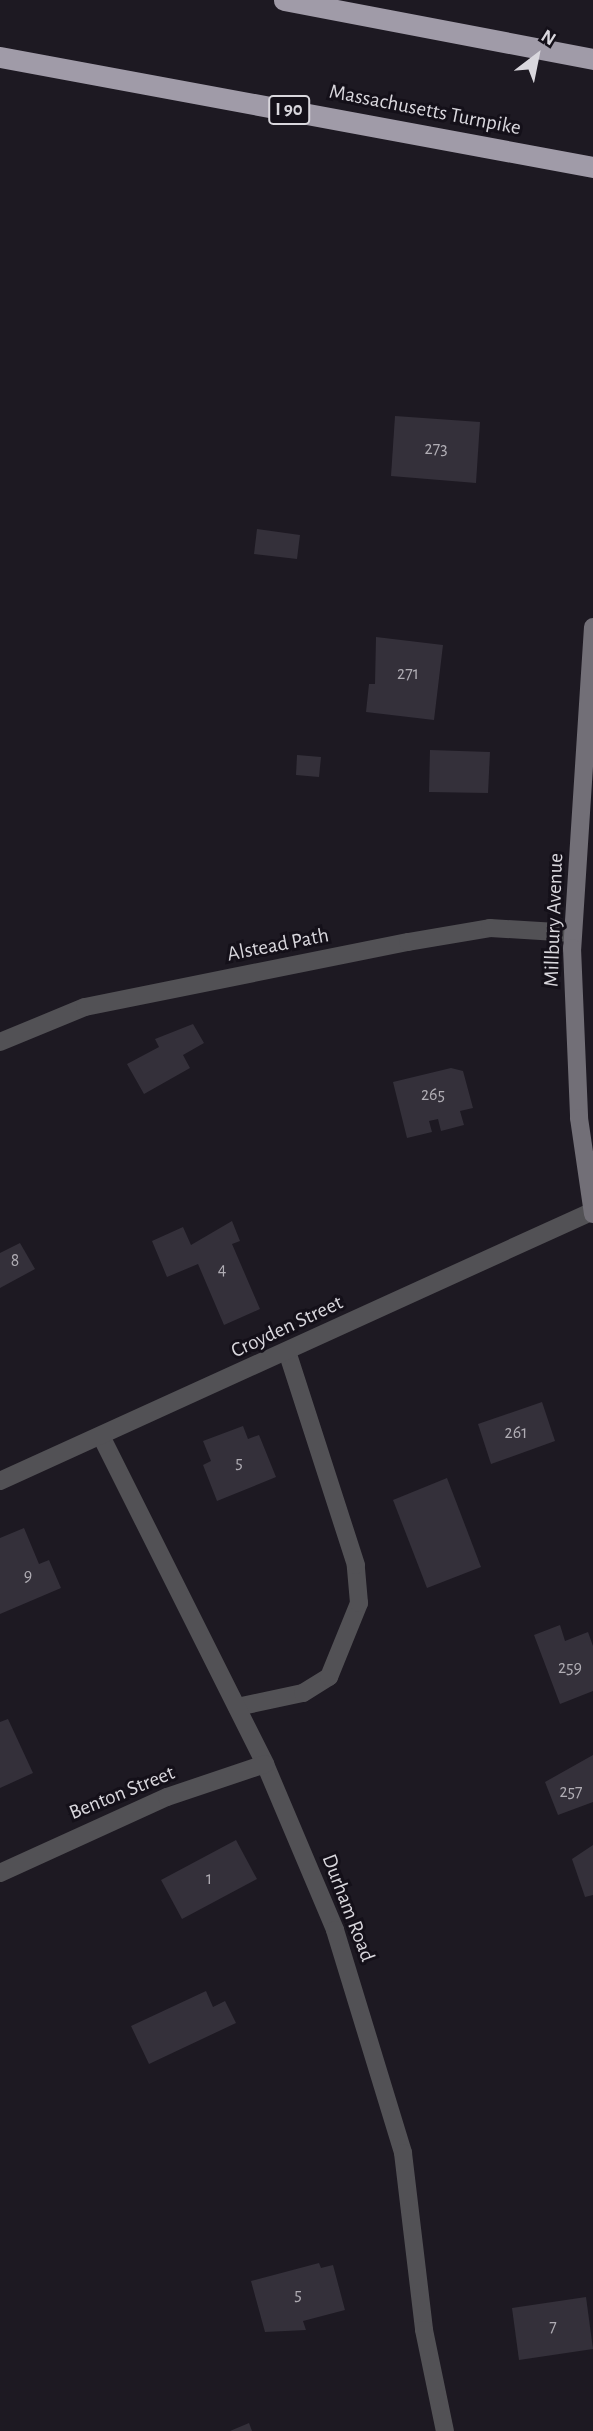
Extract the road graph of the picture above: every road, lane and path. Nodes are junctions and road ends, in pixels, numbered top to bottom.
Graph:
1 (284, 0) edge
2 (0, 57) edge
3 (588, 58) edge
4 (586, 166) edge
5 (593, 628) edge
6 (573, 933) junction
7 (0, 1042) edge
8 (593, 1212) edge
9 (287, 1352) junction
10 (101, 1436) junction
11 (0, 1481) edge
12 (237, 1707) junction
13 (265, 1764) junction
14 (0, 1873) edge
15 (445, 2431) edge

1 - 3 highway
2 - 4 highway, Massachusetts Turnpike / I 90
5 - 6 main road, Millbury Avenue
6 - 7 street, Alstead Path
6 - 8 main road, Millbury Avenue
8 - 9 street, Croyden Street
9 - 10 street, Croyden Street
9 - 12 street
10 - 11 street, Croyden Street
10 - 12 street, Durham Road
12 - 13 street, Durham Road
13 - 14 street, Benton Street
13 - 15 street, Durham Road

